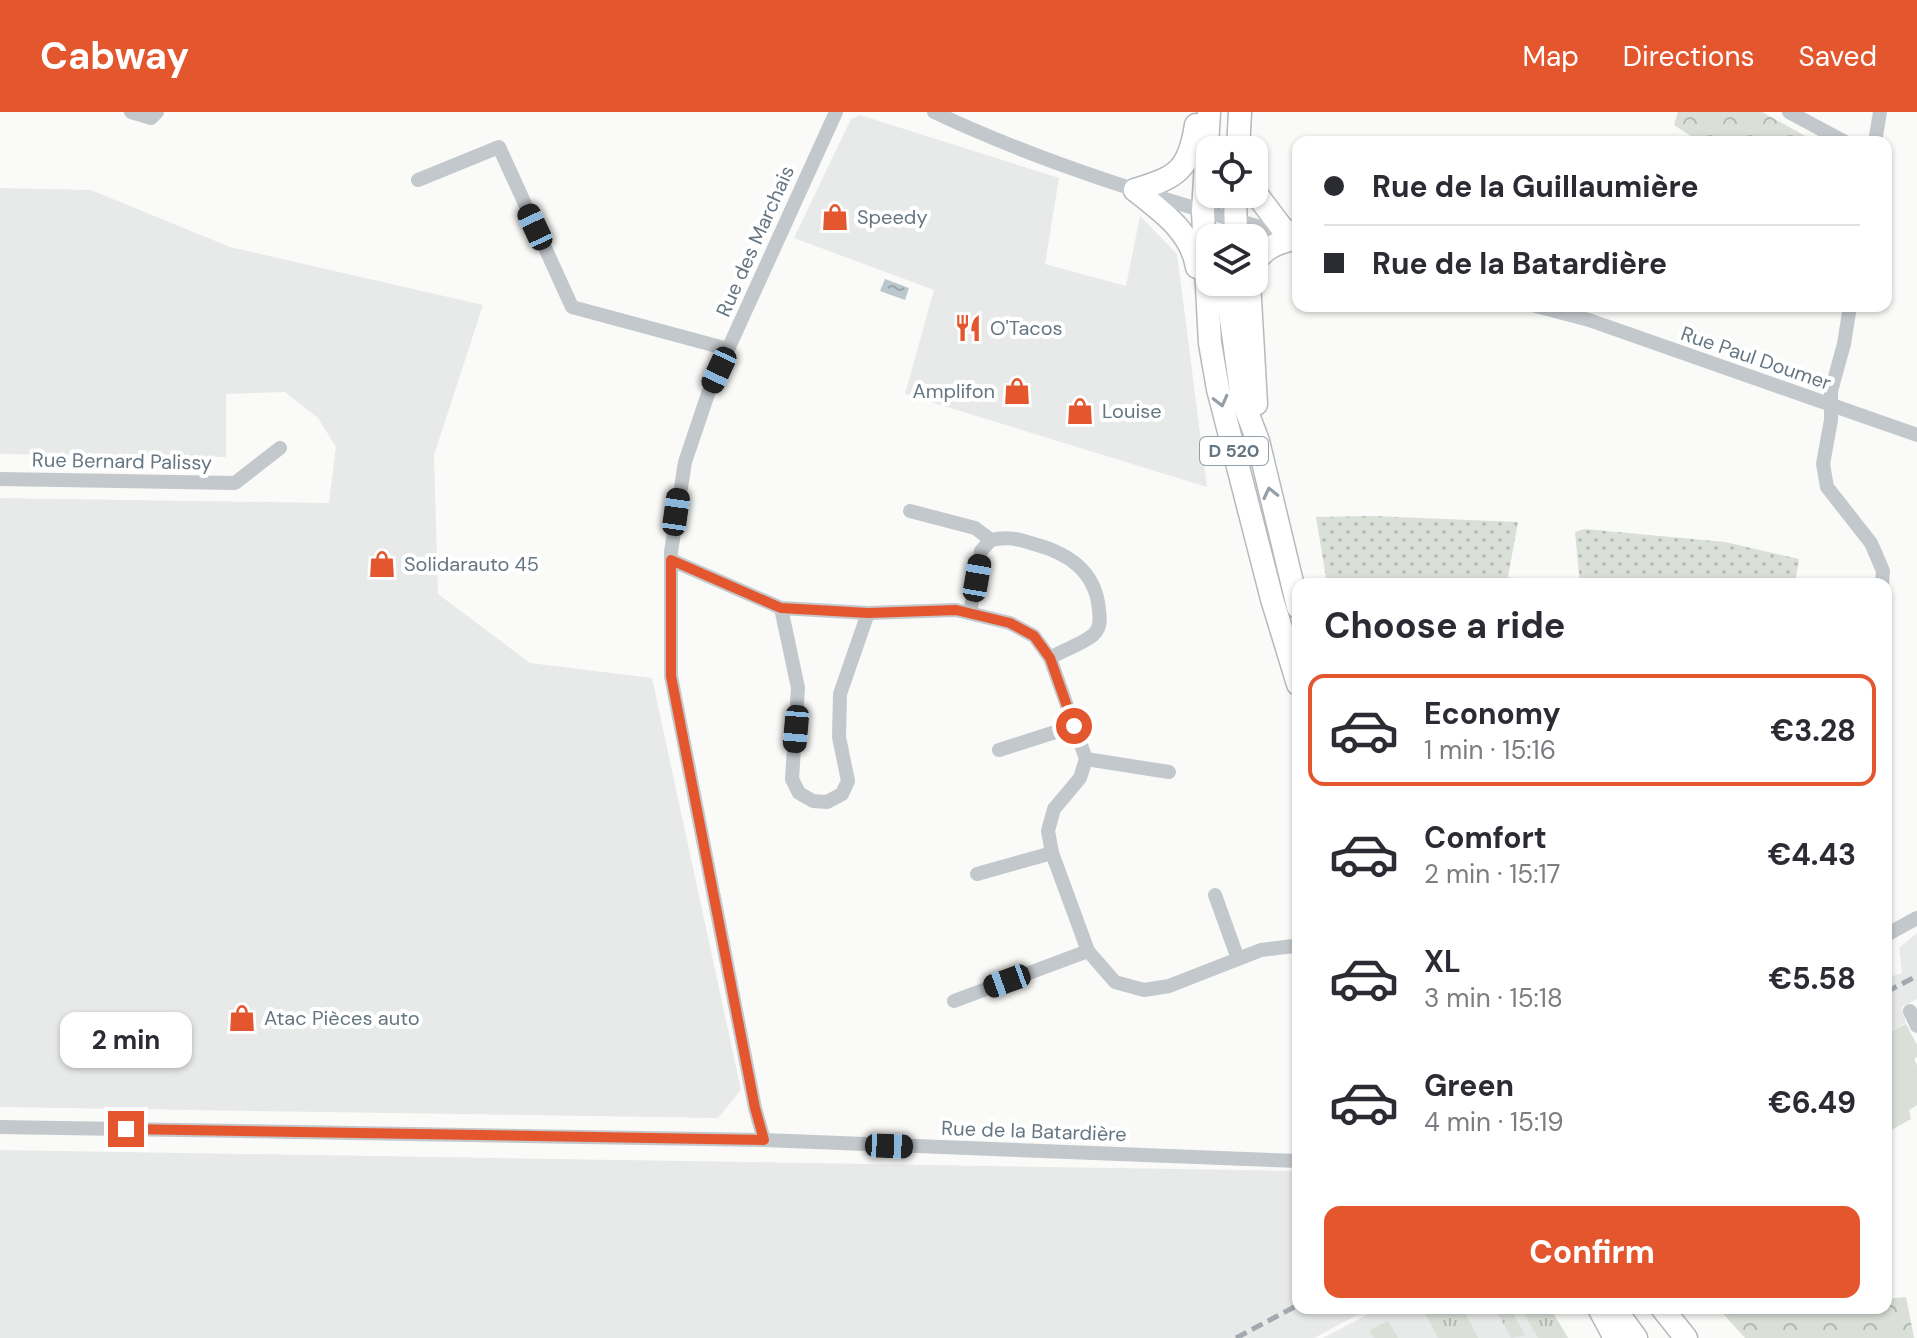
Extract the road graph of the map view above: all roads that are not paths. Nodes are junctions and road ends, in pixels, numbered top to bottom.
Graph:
1 (131, 112) edge
2 (157, 112) edge
3 (836, 112) edge
4 (934, 112) edge
5 (1198, 112) edge
6 (1209, 112) edge
7 (1789, 112) edge
8 (1880, 112) edge
9 (1233, 113) edge
10 (957, 117) edge
11 (1223, 136) edge
12 (1236, 136) edge
13 (1240, 136) edge
14 (1834, 136) edge
15 (1876, 136) edge
16 (418, 180) dead end
17 (1135, 190) junction
18 (1267, 208) edge
19 (1203, 212) junction
20 (1219, 224) edge
21 (1292, 234) edge
22 (1268, 235) edge
23 (1292, 237) edge
24 (1292, 239) edge
25 (1268, 249) edge
26 (1228, 296) edge
27 (1242, 296) edge
28 (1250, 296) edge
29 (1559, 312) edge
30 (1849, 312) edge
31 (1210, 343) junction
32 (728, 349) junction
33 (1831, 405) junction
34 (1917, 435) edge
35 (1258, 441) junction
36 (280, 448) dead end
37 (0, 479) edge
38 (910, 511) dead end
39 (991, 540) junction
40 (671, 560) junction
41 (1882, 578) edge
42 (1292, 582) edge
43 (781, 608) junction
44 (868, 613) junction
45 (970, 613) junction
46 (1050, 658) junction
47 (1292, 664) edge
48 (1074, 726) junction
49 (999, 750) dead end
50 (1086, 759) junction
51 (1169, 772) dead end
52 (1052, 853) junction
53 (977, 874) dead end
54 (1215, 895) dead end
55 (1917, 918) edge
56 (1892, 932) edge
57 (1292, 946) edge
58 (1088, 951) junction
59 (1238, 959) junction
60 (954, 1001) dead end
61 (1910, 1011) dead end
62 (1917, 1026) edge
63 (0, 1127) edge
64 (764, 1140) junction
65 (1292, 1161) edge
66 (1602, 1314) edge
67 (1618, 1314) edge
68 (1650, 1314) edge
69 (1667, 1314) edge
70 (1615, 1338) edge
71 (1636, 1338) edge
72 (1667, 1338) edge
73 (1686, 1338) edge

1 - 2 street
3 - 32 street, Rue des Marchais
4 - 10 street
5 - 17 main road
6 - 19 main road, D 520
7 - 14 street
8 - 15 street
9 - 11 main road
9 - 12 main road
9 - 13 main road
10 - 17 street
16 - 32 street
17 - 19 street
17 - 31 main road, D 520
18 - 21 main road
19 - 20 main road
19 - 31 main road, D 520
22 - 23 street
24 - 25 main road
26 - 35 main road, D 520
27 - 35 main road, D 520
28 - 35 main road
29 - 33 street, Rue Paul Doumer
30 - 33 street
31 -> 47 main road, D 520
32 - 40 street, Rue des Marchais
33 - 34 street, Rue Paul Doumer
33 - 41 street
42 -> 35 main road, D 520
36 - 37 street, Rue Bernard Palissy
38 - 39 street
39 - 45 street
39 - 46 street
40 - 43 street
40 - 64 street, Rue des Marchais
43 - 44 street
43 - 44 street
44 - 45 street
45 - 46 street
46 - 48 street
48 - 49 street
48 - 50 street
50 - 51 street
50 - 52 street
52 - 53 street
52 - 58 street
54 - 59 street
55 - 56 street
57 - 59 street
58 - 59 street
58 - 60 street
61 - 62 street
63 - 64 street, Rue de la Batardière
64 - 65 street, Rue de la Batardière
66 - 70 main road
67 - 71 main road
68 - 72 main road
69 - 73 main road

